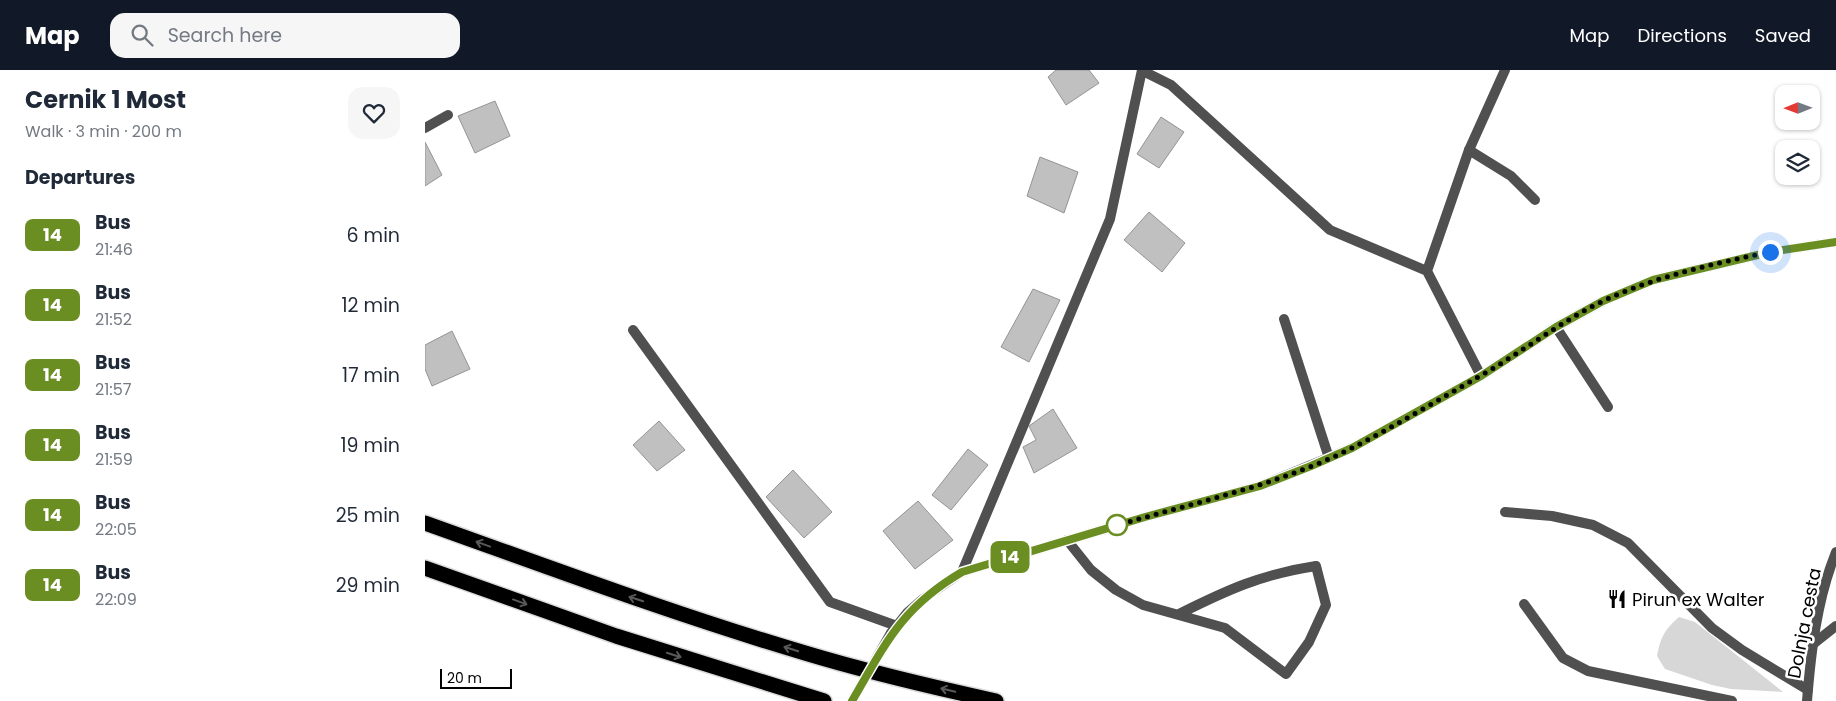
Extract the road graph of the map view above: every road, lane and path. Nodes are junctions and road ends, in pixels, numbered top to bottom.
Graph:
1 (1505, 70) edge
2 (1143, 71) edge
3 (448, 115) dead end
4 (425, 128) edge
5 (1469, 150) junction
6 (1535, 200) dead end
7 (1836, 242) edge
8 (1427, 271) junction
9 (1284, 319) dead end
10 (1556, 327) junction
11 (633, 330) dead end
12 (1481, 376) junction
13 (1608, 407) dead end
14 (1329, 458) junction
15 (1505, 512) dead end
16 (425, 523) edge
17 (1067, 540) junction
18 (1836, 552) edge
19 (425, 568) edge
20 (962, 572) junction
21 (1525, 604) dead end
22 (1179, 614) junction
23 (1836, 626) edge
24 (894, 629) junction
25 (1813, 644) junction
26 (1808, 690) junction
27 (824, 701) edge
28 (852, 701) edge
29 (995, 701) edge
30 (1732, 701) edge
31 (1807, 701) edge

1 - 5 street
2 - 8 street
2 - 20 street
3 - 4 street
5 - 6 street
5 - 8 street
7 - 10 street
8 - 12 street
9 - 14 street
10 - 12 street
10 - 13 street
11 - 24 street
12 - 14 street
14 - 17 street
15 - 26 street
29 -> 16 highway
17 - 20 street
17 - 22 street
18 - 25 street, Dolnja cesta
19 -> 27 highway
20 - 24 street
21 - 30 street
22 - 22 street
23 - 25 street
24 - 28 street, bridge
25 - 26 street, Dolnja cesta
26 - 31 street, Dolnja cesta

